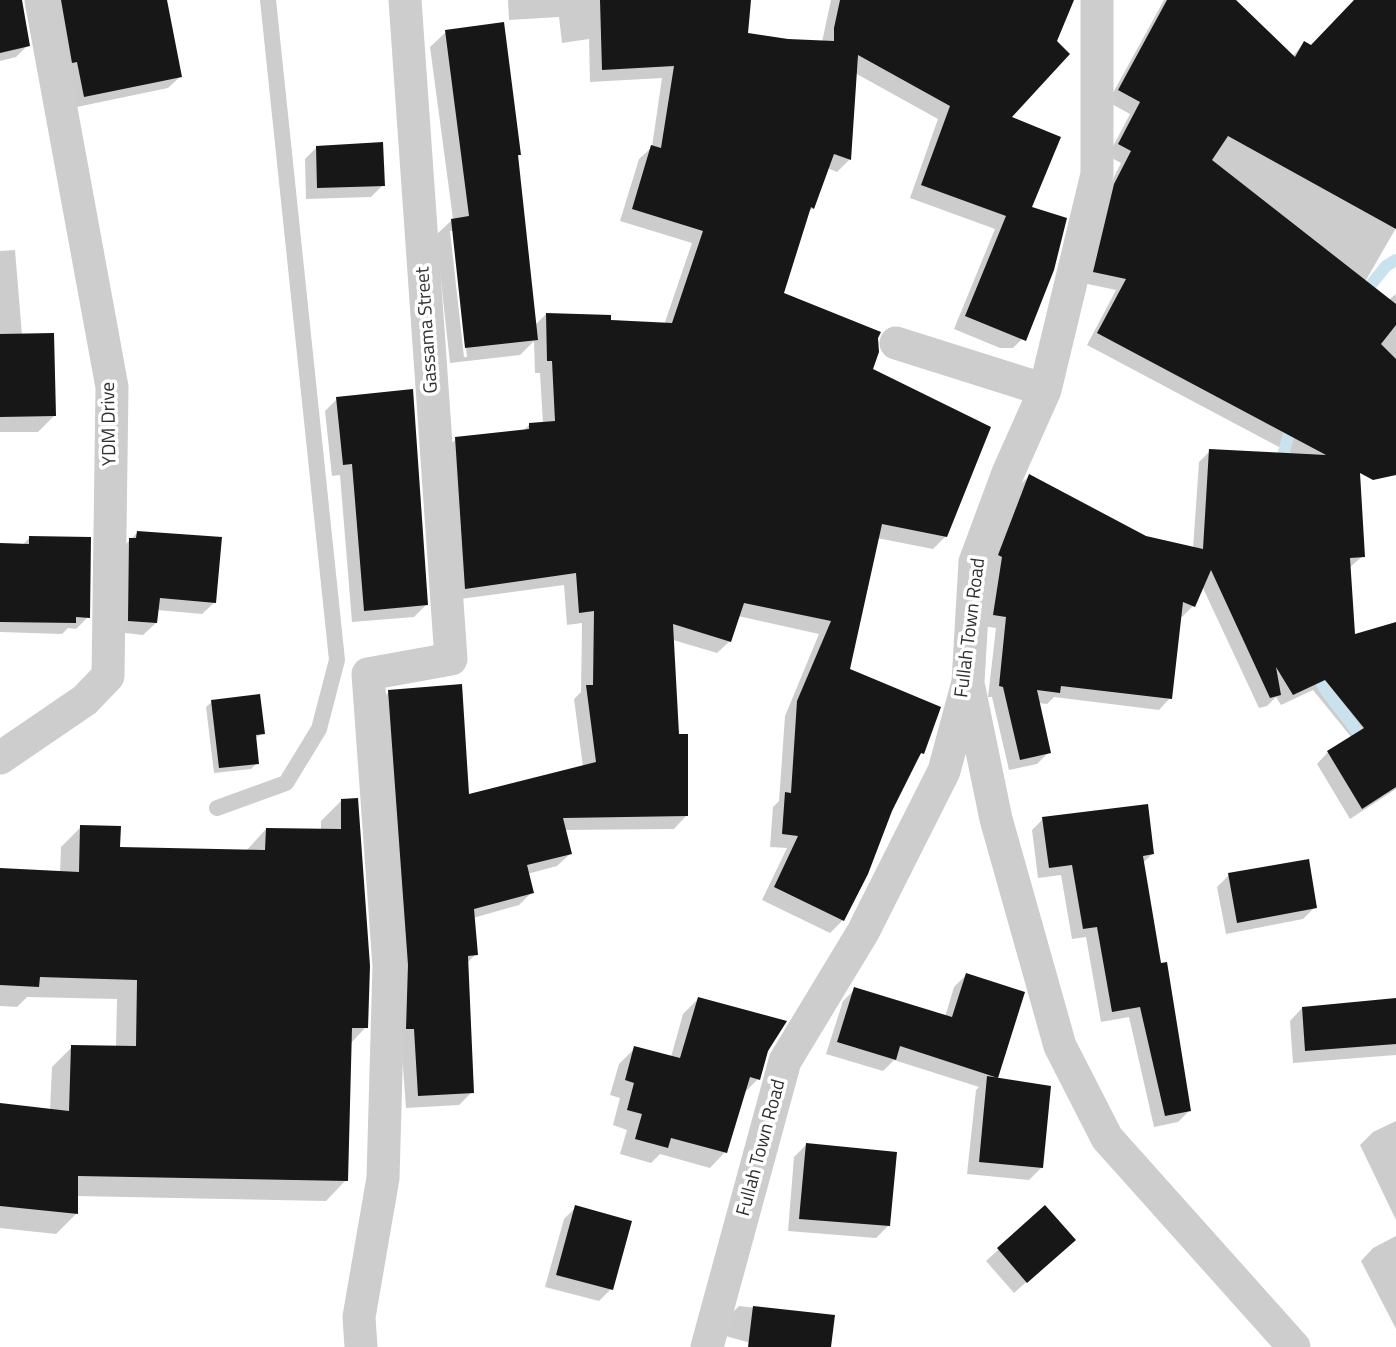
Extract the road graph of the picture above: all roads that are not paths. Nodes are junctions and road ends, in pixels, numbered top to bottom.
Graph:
1 (41, 0) edge
2 (268, 0) edge
3 (405, 0) edge
4 (1097, 0) edge
5 (896, 343) dead end
6 (1045, 390) junction
7 (968, 682) junction
8 (0, 758) edge
9 (217, 808) dead end
10 (361, 1347) edge
11 (707, 1347) edge
12 (1294, 1347) edge

1 - 8 street, YDM Drive
2 - 9 lane
3 - 10 street, Gassama Street
4 - 6 street, Fullah Town Road
5 - 6 street
6 - 7 street, Fullah Town Road
7 - 11 street, Fullah Town Road
7 - 12 street

